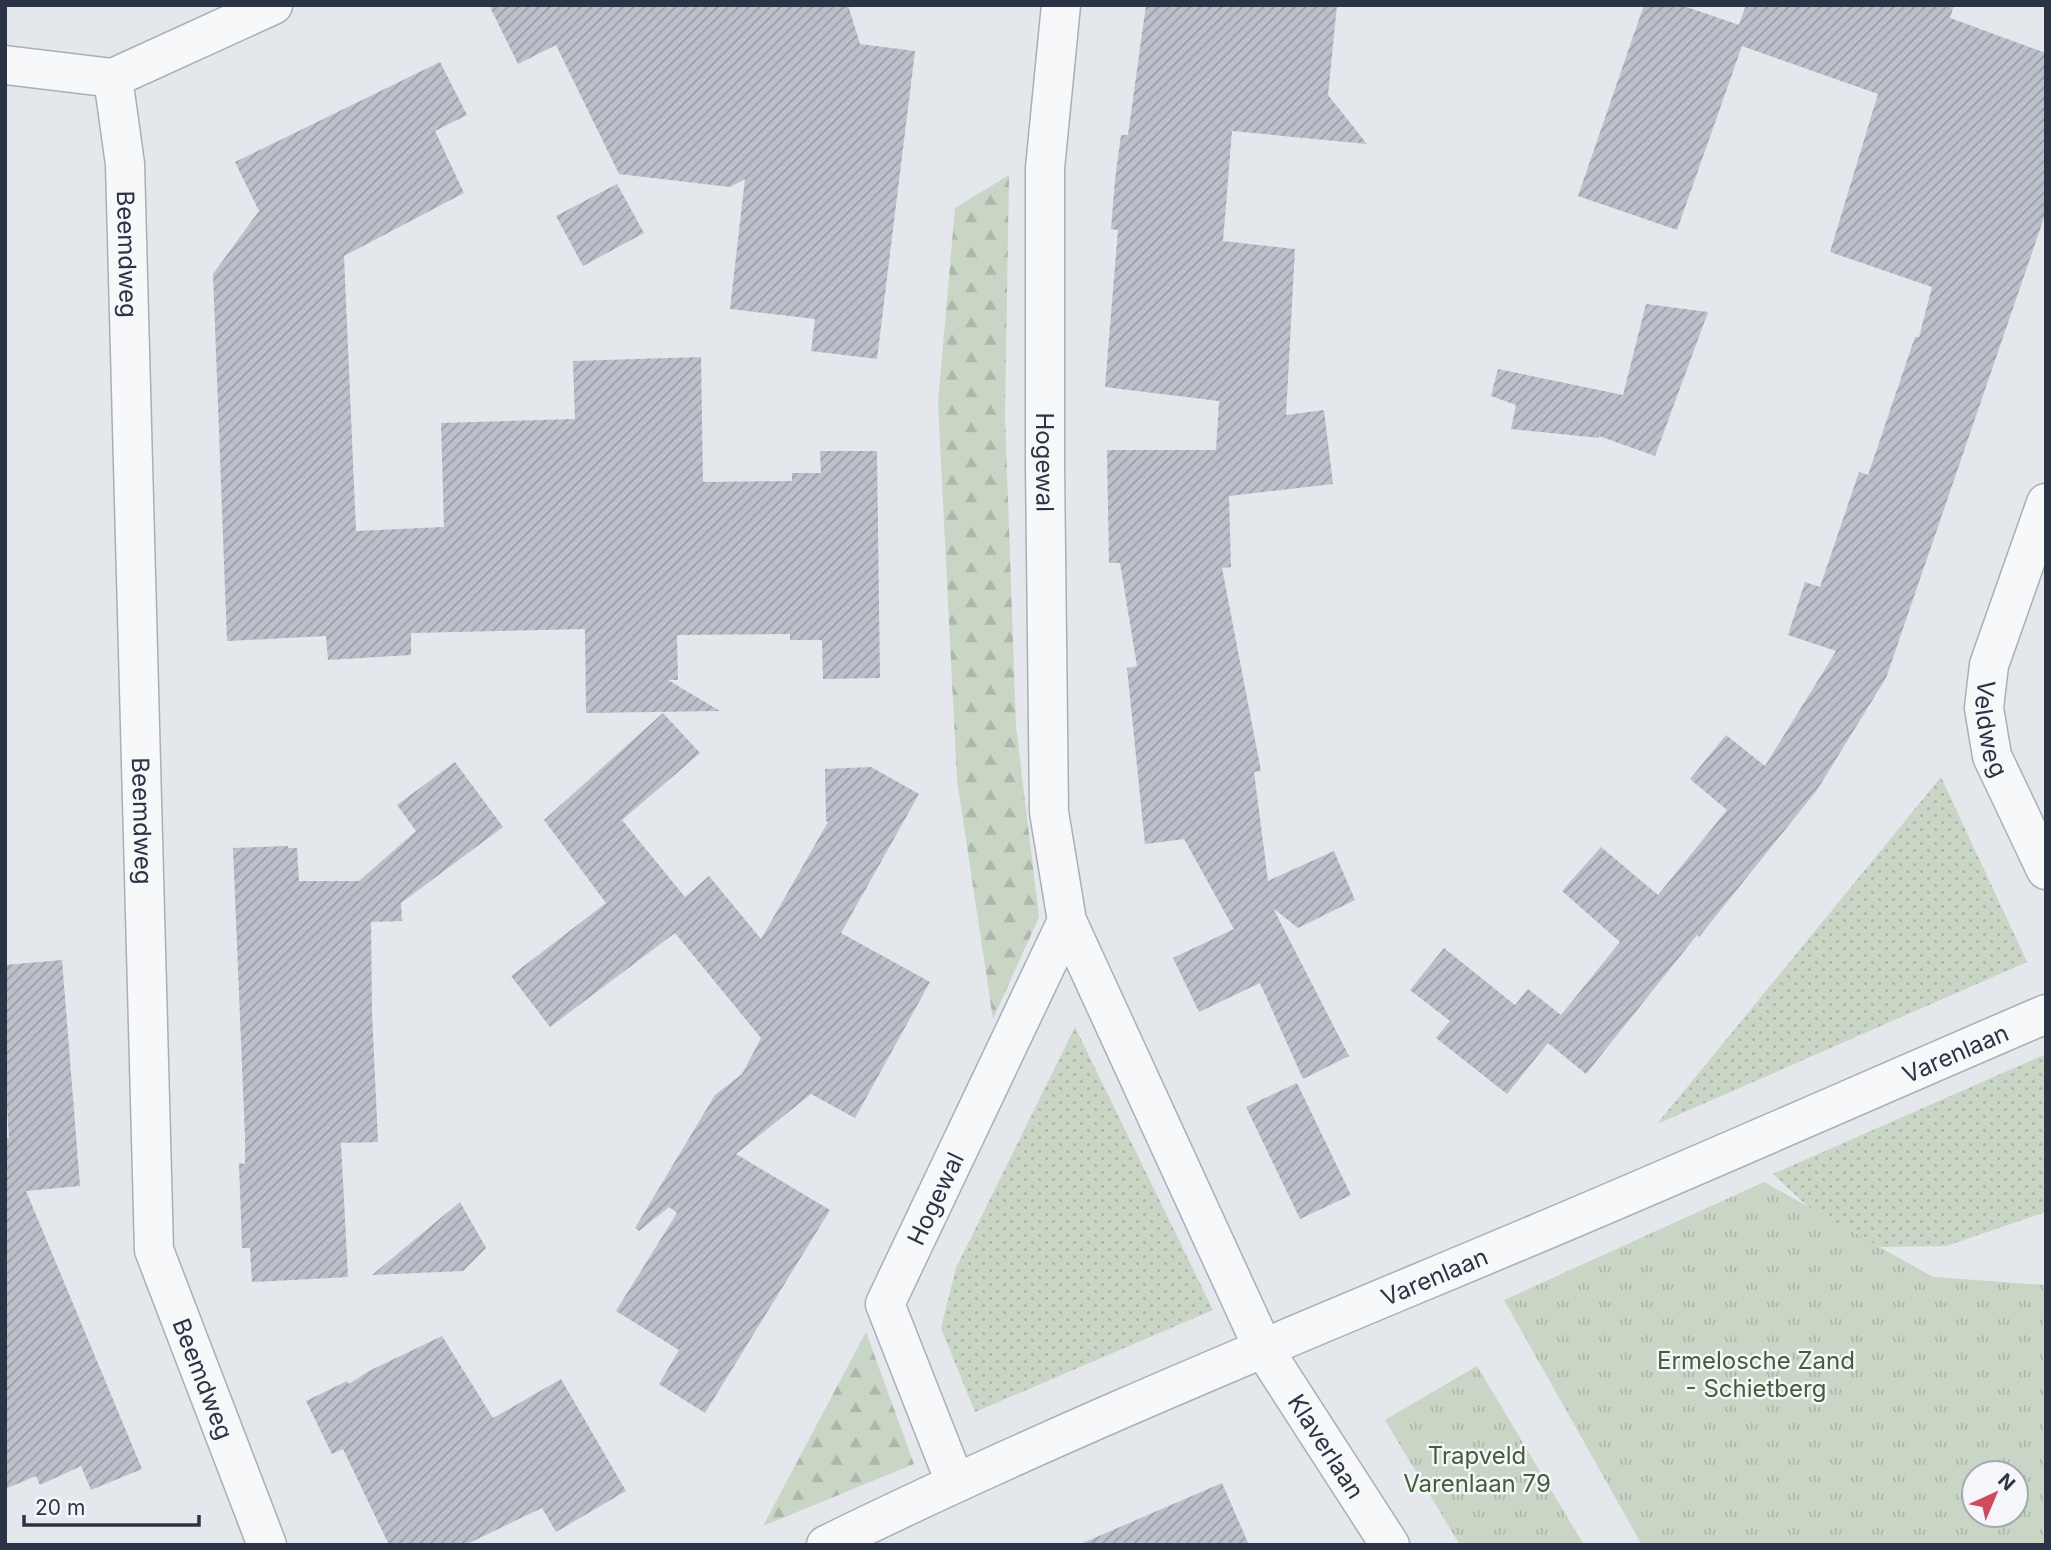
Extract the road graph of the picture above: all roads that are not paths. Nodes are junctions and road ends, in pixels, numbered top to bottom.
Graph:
1 (273, 5) edge
2 (1061, 5) edge
3 (5, 65) edge
4 (113, 78) junction
5 (2046, 503) edge
6 (2046, 870) edge
7 (1067, 921) junction
8 (2046, 1014) edge
9 (1263, 1348) junction
10 (955, 1482) junction
11 (267, 1545) edge
12 (826, 1545) edge
13 (1390, 1545) edge

1 - 4 street
2 - 7 street, Hogewal
3 - 4 street
4 - 11 street, Beemdweg
5 - 6 street, Veldweg
7 - 9 street, Hogewal
7 - 10 street, Hogewal
8 - 9 street, Varenlaan
9 - 10 street, Varenlaan
9 - 13 street, Klaverlaan
10 - 12 street, Varenlaan

